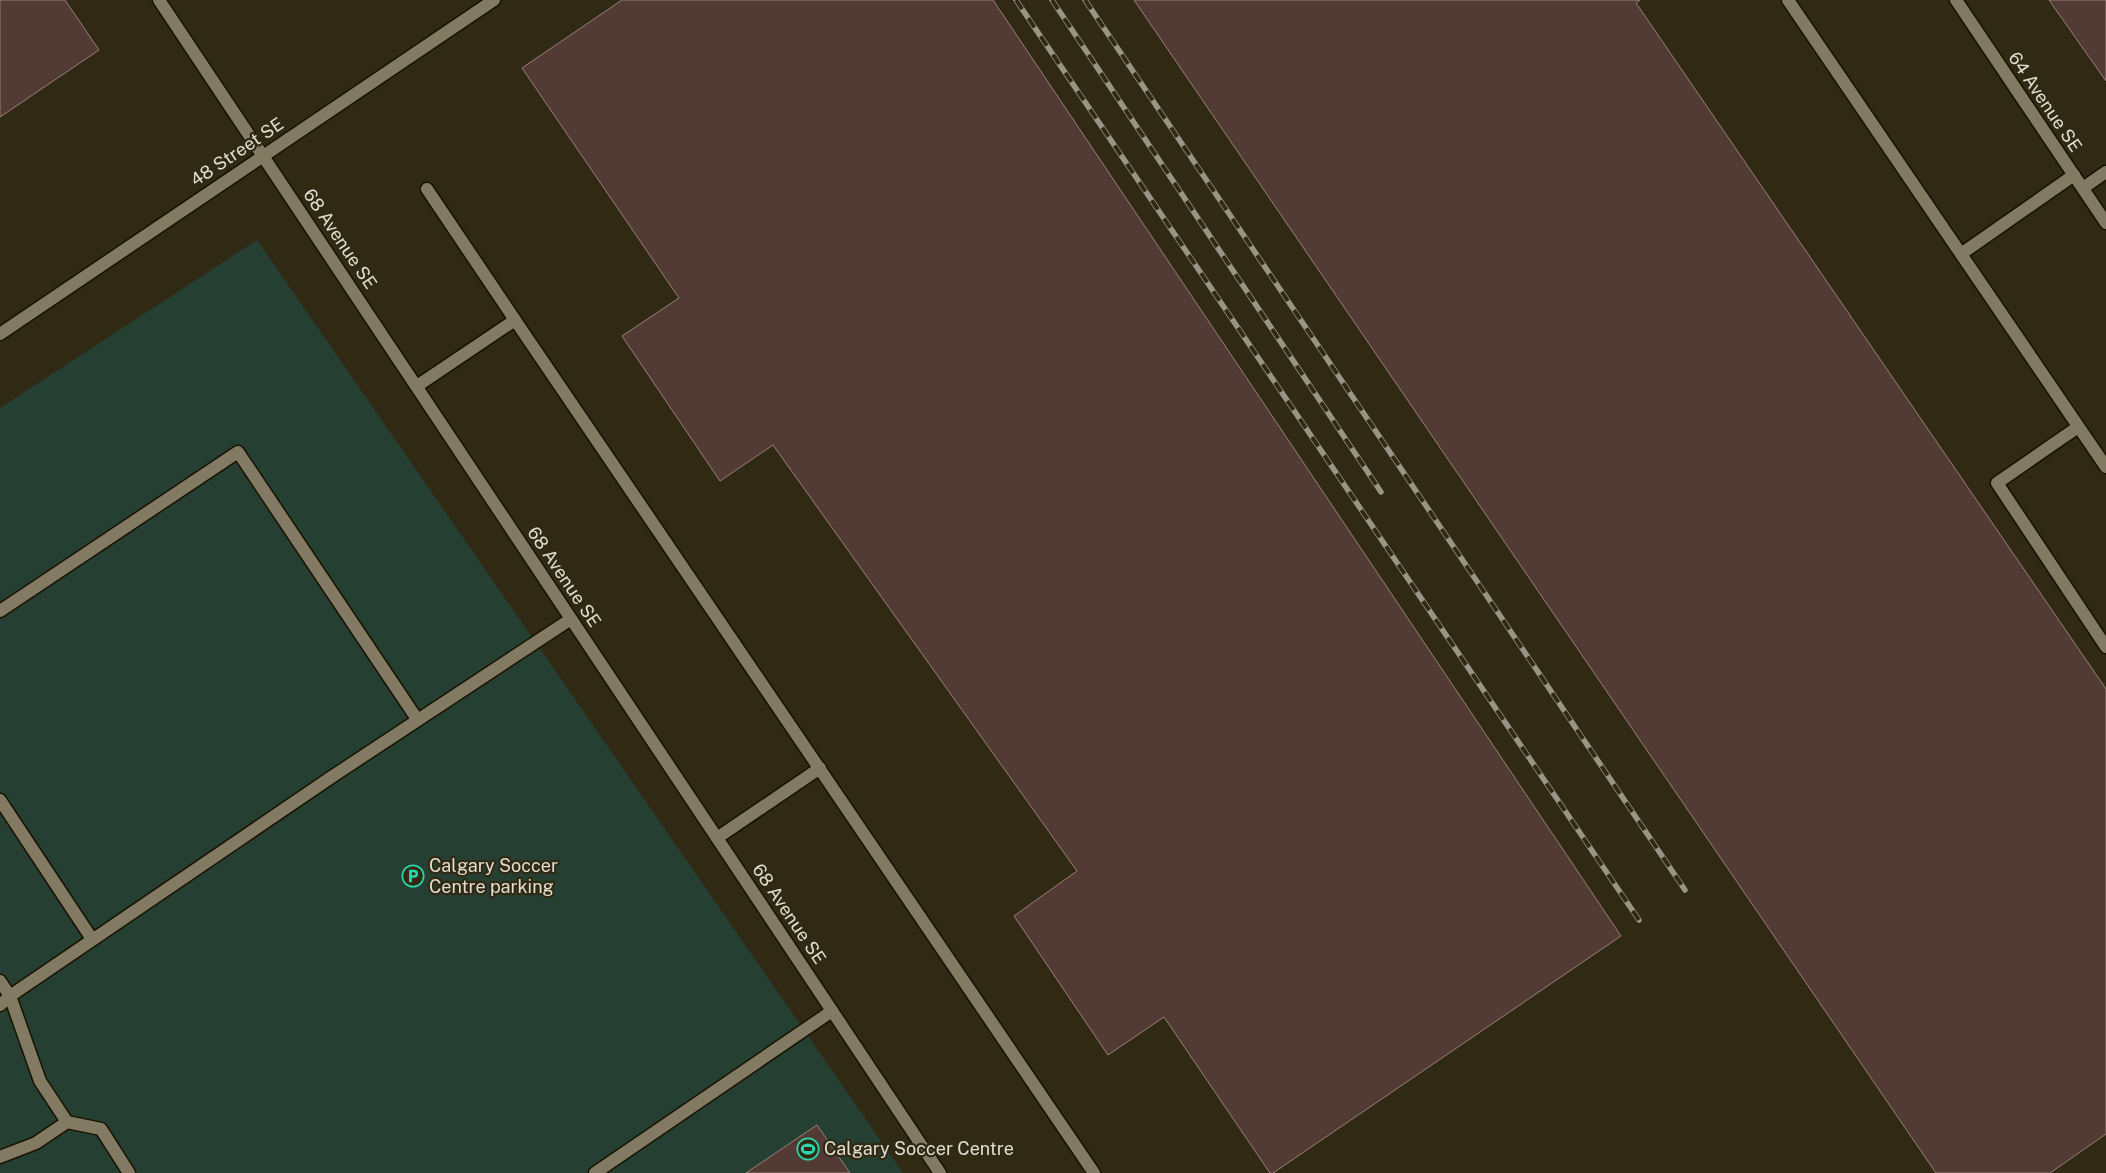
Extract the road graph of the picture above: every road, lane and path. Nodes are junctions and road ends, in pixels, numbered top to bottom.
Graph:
1 (158, 0) edge
2 (494, 0) edge
3 (1788, 0) edge
4 (1956, 0) edge
5 (264, 156) junction
6 (2106, 172) edge
7 (2074, 175) junction
8 (2083, 188) junction
9 (427, 189) dead end
10 (2106, 223) edge
11 (1961, 254) junction
12 (515, 320) junction
13 (0, 334) edge
14 (417, 386) junction
15 (2078, 427) junction
16 (2106, 468) edge
17 (0, 611) edge
18 (571, 619) junction
19 (2106, 646) edge
20 (417, 719) junction
21 (820, 768) junction
22 (0, 800) edge
23 (717, 838) junction
24 (92, 939) junction
25 (0, 981) edge
26 (10, 996) junction
27 (0, 1005) edge
28 (832, 1010) junction
29 (67, 1122) junction
30 (0, 1158) edge
31 (129, 1173) edge
32 (595, 1173) edge
33 (940, 1173) edge
34 (1094, 1173) edge

1 - 5 street, 68 Avenue SE
2 - 5 street, 48 Street SE
3 - 11 street
4 - 7 street, 64 Avenue SE
5 - 13 street, 48 Street SE
5 - 14 street, 68 Avenue SE
6 - 8 street
7 - 8 street, 64 Avenue SE
7 - 11 street
8 - 10 street, 64 Avenue SE
9 - 12 street
11 - 15 street
12 - 14 street
12 - 21 street
14 - 18 street, 68 Avenue SE
15 - 16 street
15 - 19 street
17 - 20 street
18 - 20 street
18 - 23 street, 68 Avenue SE
20 - 24 street
21 - 23 street
21 - 34 street
22 - 24 street
23 - 28 street, 68 Avenue SE
24 - 26 street
25 - 26 street
26 - 27 street
26 - 29 street
28 - 32 street
28 - 33 street, 68 Avenue SE
29 - 30 street
29 - 31 street

